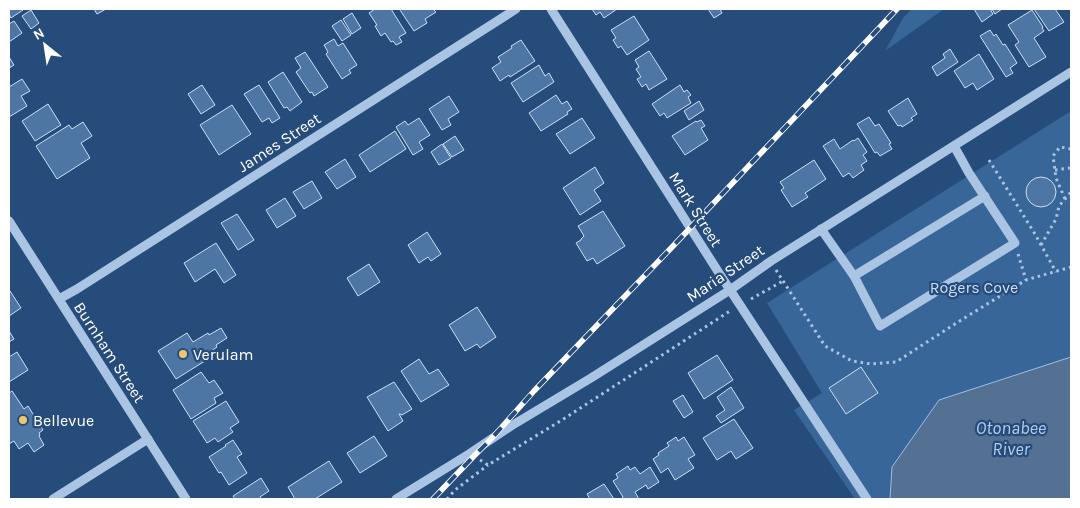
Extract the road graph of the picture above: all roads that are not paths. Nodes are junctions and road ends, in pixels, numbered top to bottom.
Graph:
1 (516, 9) edge
2 (551, 9) edge
3 (1071, 72) edge
4 (954, 146) junction
5 (985, 196) junction
6 (9, 221) edge
7 (820, 230) junction
8 (854, 276) junction
9 (730, 290) junction
10 (59, 299) junction
11 (148, 439) junction
12 (53, 499) edge
13 (186, 499) edge
14 (396, 499) edge
15 (866, 499) edge

1 - 10 street, James Street
2 - 9 street, Mark Street
3 - 4 street, Maria Street
4 - 5 street
4 - 7 street, Maria Street
5 - 8 street
5 - 8 street
6 - 10 street, Burnham Street
7 - 8 street
7 - 9 street, Maria Street
9 - 14 street, Maria Street
9 - 15 street, Mark Street
10 - 11 street, Burnham Street
11 - 12 street
11 - 13 street, Burnham Street

